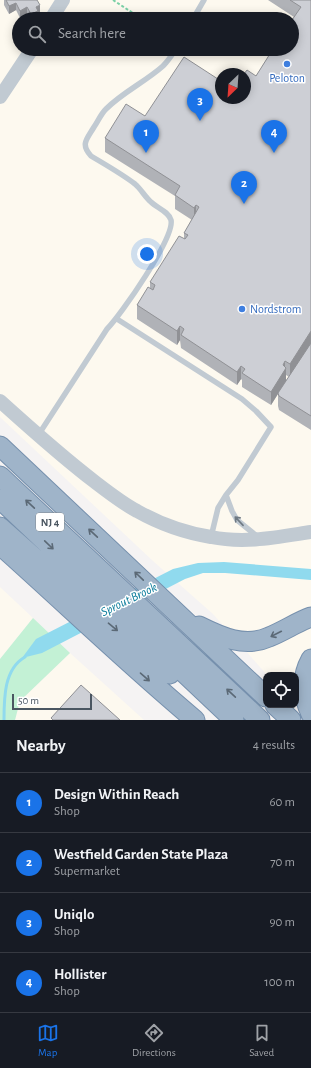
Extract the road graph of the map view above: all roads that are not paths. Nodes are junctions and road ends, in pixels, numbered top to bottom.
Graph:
1 (63, 0) edge
2 (204, 0) edge
3 (55, 12) edge
4 (197, 12) edge
5 (27, 56) edge
6 (171, 56) edge
7 (0, 97) edge
8 (117, 319) junction
9 (0, 401) edge
10 (38, 436) junction
11 (0, 446) edge
12 (0, 476) edge
13 (226, 495) junction
14 (0, 499) edge
15 (0, 527) edge
16 (311, 532) edge
17 (211, 538) junction
18 (261, 540) junction
19 (0, 545) edge
20 (0, 550) edge
21 (32, 574) junction
22 (59, 588) junction
23 (180, 615) junction
24 (311, 617) edge
25 (139, 640) junction
26 (311, 659) edge
27 (263, 694) edge
28 (173, 702) junction
29 (278, 708) edge
30 (311, 714) edge
31 (181, 720) edge
32 (195, 720) edge
33 (234, 720) edge
34 (260, 720) edge
35 (291, 720) edge

1 - 3 street
2 - 4 lane
5 - 7 street
6 - 8 lane
8 - 10 lane
8 - 13 lane
9 - 10 street
10 - 17 street
23 -> 11 highway
25 -> 12 highway, NJ 4
13 - 17 lane
18 -> 13 lane
14 -> 25 highway, NJ 4
15 - 22 highway
16 - 18 street
17 - 18 street
19 - 21 highway
20 - 21 highway
21 - 22 highway
22 -> 25 highway
24 -> 23 highway
23 - 27 highway
25 -> 28 highway
25 - 33 highway
34 -> 25 highway, NJ 4
26 - 30 highway
28 - 31 highway
28 - 32 highway
29 - 35 highway

